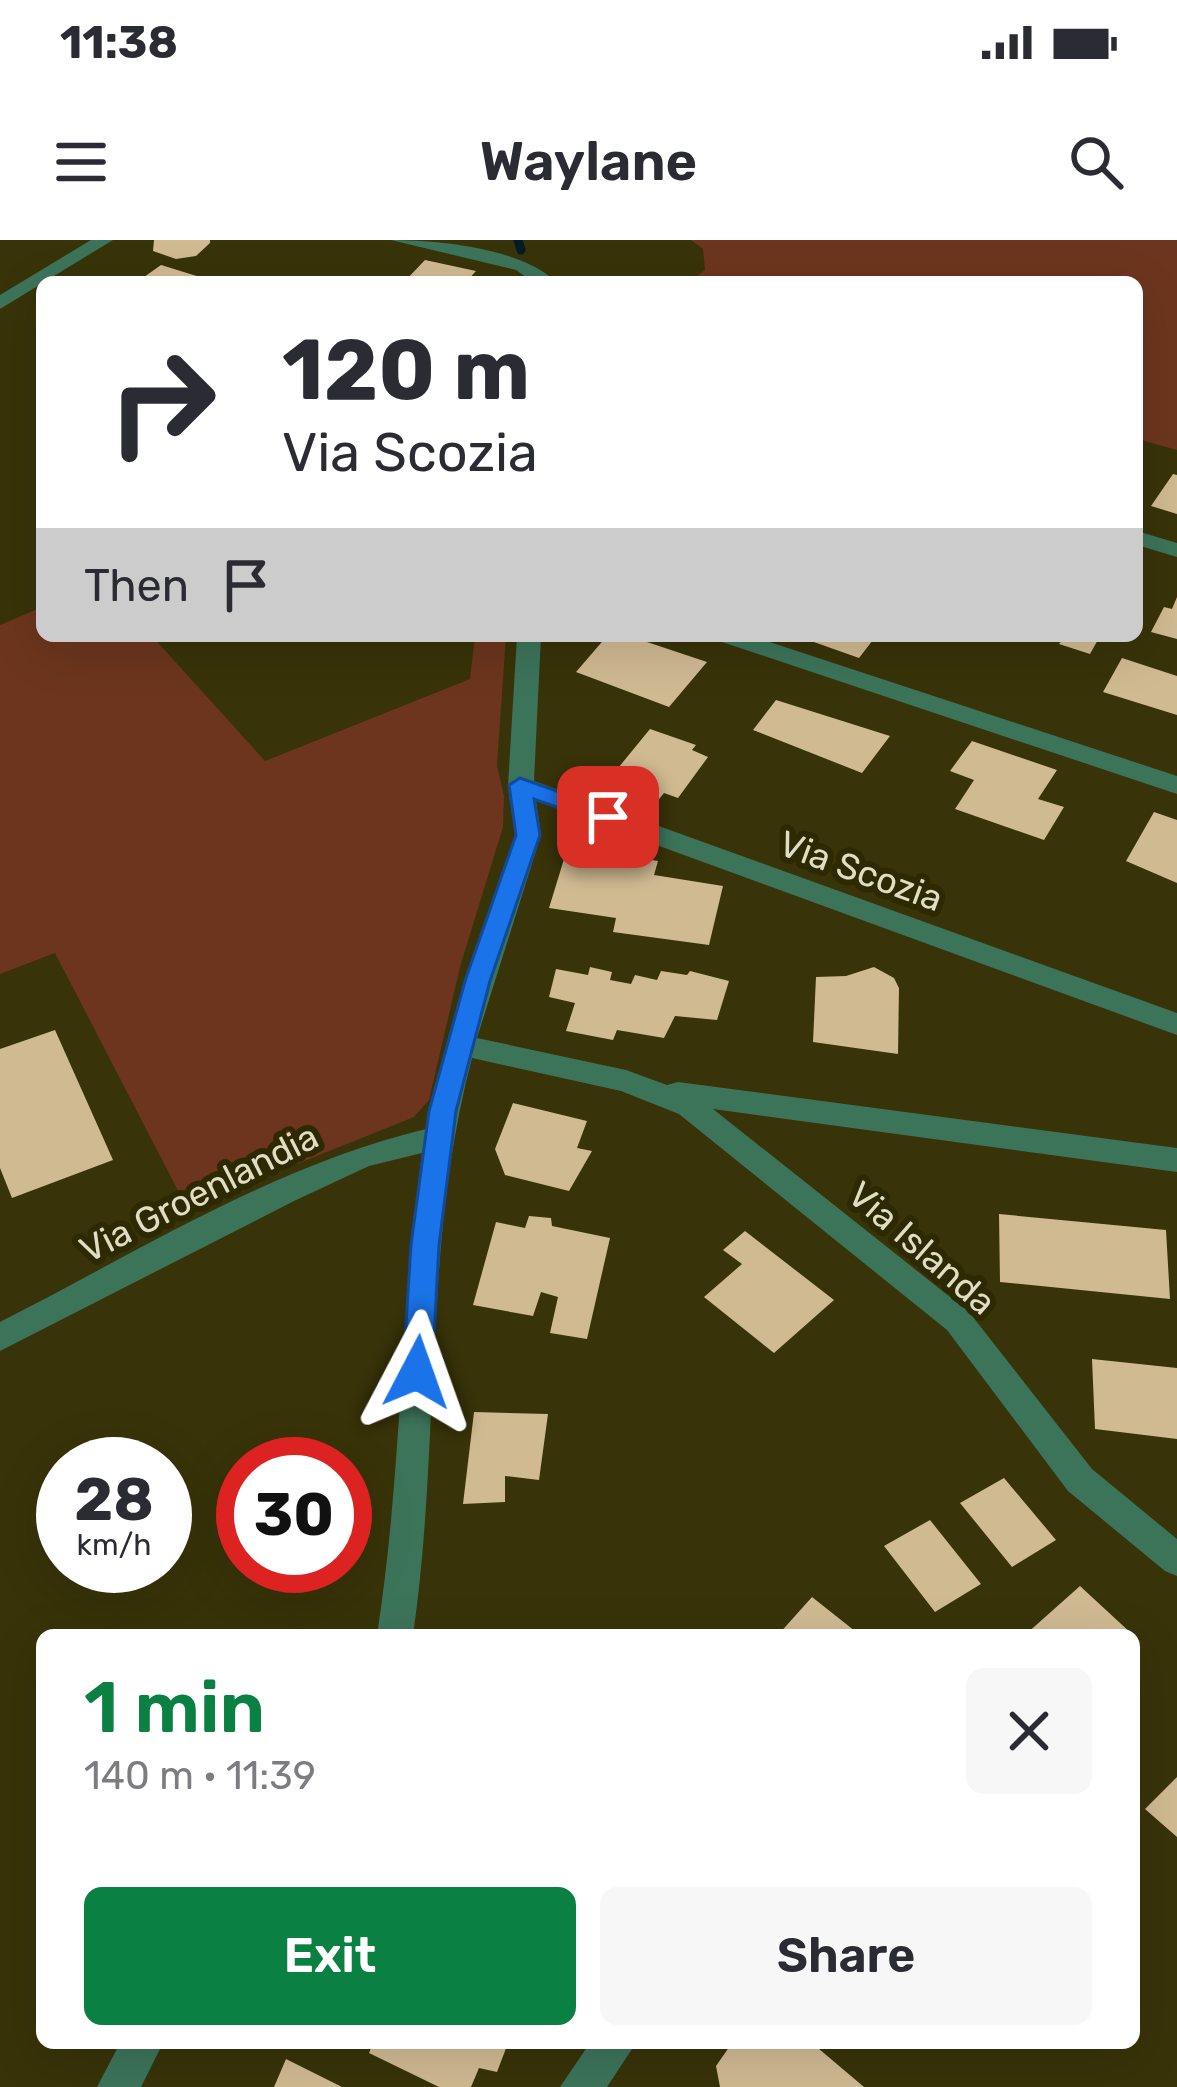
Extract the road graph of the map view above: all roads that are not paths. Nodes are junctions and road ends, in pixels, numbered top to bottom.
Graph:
1 (104, 240) edge
2 (400, 240) edge
3 (45, 276) edge
4 (537, 276) edge
5 (36, 281) edge
6 (0, 303) edge
7 (1143, 540) edge
8 (1177, 550) edge
9 (530, 642) edge
10 (745, 642) edge
11 (520, 785) junction
12 (1177, 785) edge
13 (1177, 1024) edge
14 (460, 1045) junction
15 (634, 1085) junction
16 (440, 1137) junction
17 (1177, 1160) edge
18 (0, 1337) edge
19 (1177, 1560) edge
20 (396, 1629) edge
21 (140, 2049) edge
22 (611, 2049) edge
23 (118, 2087) edge
24 (581, 2087) edge

1 - 3 street
2 - 4 street
5 - 6 street
7 - 8 street
9 - 11 street
10 - 12 street
11 - 13 street, Via Scozia
11 - 14 street
14 - 15 street, Via Islanda
14 - 16 street
15 - 17 street, Via Islanda
15 - 19 street, Via Islanda
16 - 18 street, Via Groenlandia
16 - 20 street
21 - 23 street
22 - 24 street

